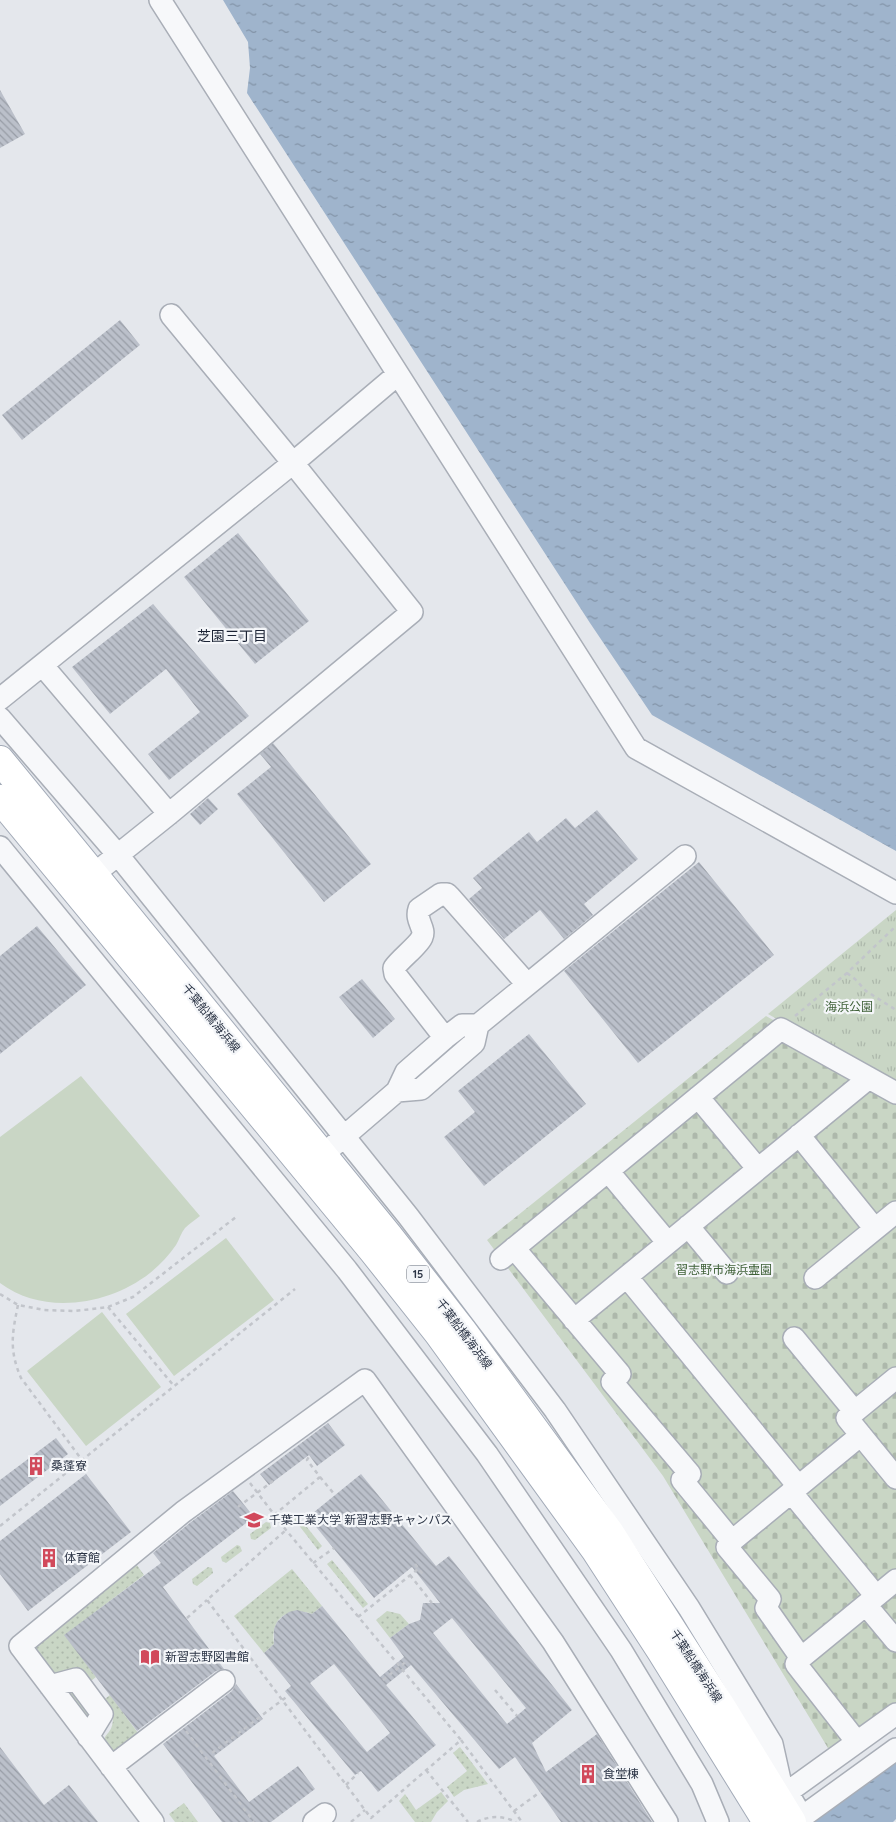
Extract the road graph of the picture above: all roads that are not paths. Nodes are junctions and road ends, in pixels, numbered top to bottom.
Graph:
1 (160, 0) edge
2 (170, 315) dead end
3 (397, 375) junction
4 (293, 463) junction
5 (42, 666) junction
6 (0, 699) edge
7 (0, 718) edge
8 (0, 760) edge
9 (0, 799) edge
10 (169, 814) junction
11 (0, 847) edge
12 (118, 855) junction
13 (685, 856) dead end
14 (94, 874) junction
15 (896, 893) edge
16 (527, 984) junction
17 (478, 1025) junction
18 (445, 1038) junction
19 (869, 1078) junction
20 (397, 1092) junction
21 (896, 1093) edge
22 (698, 1097) junction
23 (799, 1135) junction
24 (343, 1137) junction
25 (322, 1155) junction
26 (758, 1169) junction
27 (608, 1171) junction
28 (896, 1212) edge
29 (688, 1226) junction
30 (875, 1229) junction
31 (668, 1243) junction
32 (727, 1273) dead end
33 (627, 1277) junction
34 (815, 1278) dead end
35 (574, 1320) junction
36 (794, 1338) dead end
37 (896, 1378) edge
38 (855, 1412) junction
39 (861, 1435) junction
40 (896, 1478) edge
41 (795, 1489) junction
42 (732, 1541) junction
43 (896, 1580) edge
44 (871, 1600) junction
45 (896, 1641) edge
46 (801, 1658) junction
47 (224, 1681) dead end
48 (896, 1714) edge
49 (853, 1737) dead end
50 (896, 1749) edge
51 (111, 1767) junction
52 (777, 1804) edge
53 (152, 1822) edge
54 (667, 1822) edge
55 (718, 1822) edge
56 (792, 1822) edge

1 - 3 street
2 - 4 street
3 - 4 street
3 - 15 street
4 - 5 street
4 - 10 street
5 - 6 street
5 - 10 street
7 - 12 street
8 - 14 main road, 千葉船橋海浜線 / 15
9 - 52 main road, 千葉船橋海浜線 / 15
10 - 12 street
11 - 55 street
12 - 14 street
12 - 24 street
13 - 16 street
14 - 25 main road, 千葉船橋海浜線 / 15
16 - 17 street
16 - 18 street
17 - 18 street
17 - 20 street
18 - 20 street
19 - 21 street
19 - 22 street
19 - 23 street
20 - 24 street
22 - 26 street
22 - 27 street
23 - 26 street
23 - 30 street
24 - 25 street
24 - 52 street
25 - 52 main road, 千葉船橋海浜線 / 15
26 - 29 street
27 - 31 street
27 - 35 street
28 - 30 street
29 - 31 street
29 - 32 street
30 - 34 street
31 - 33 street
33 - 35 street
33 - 41 street
35 - 42 street
36 - 38 street
37 - 38 street
38 - 39 street
39 - 40 street
39 - 41 street
41 - 42 street
41 - 44 street
42 - 46 street
43 - 44 street
44 - 45 street
44 - 46 street
46 - 49 street
47 - 51 street
48 - 52 street
50 - 52 street
51 - 53 street
51 - 54 street
52 - 56 main road, 千葉船橋海浜線 / 15

